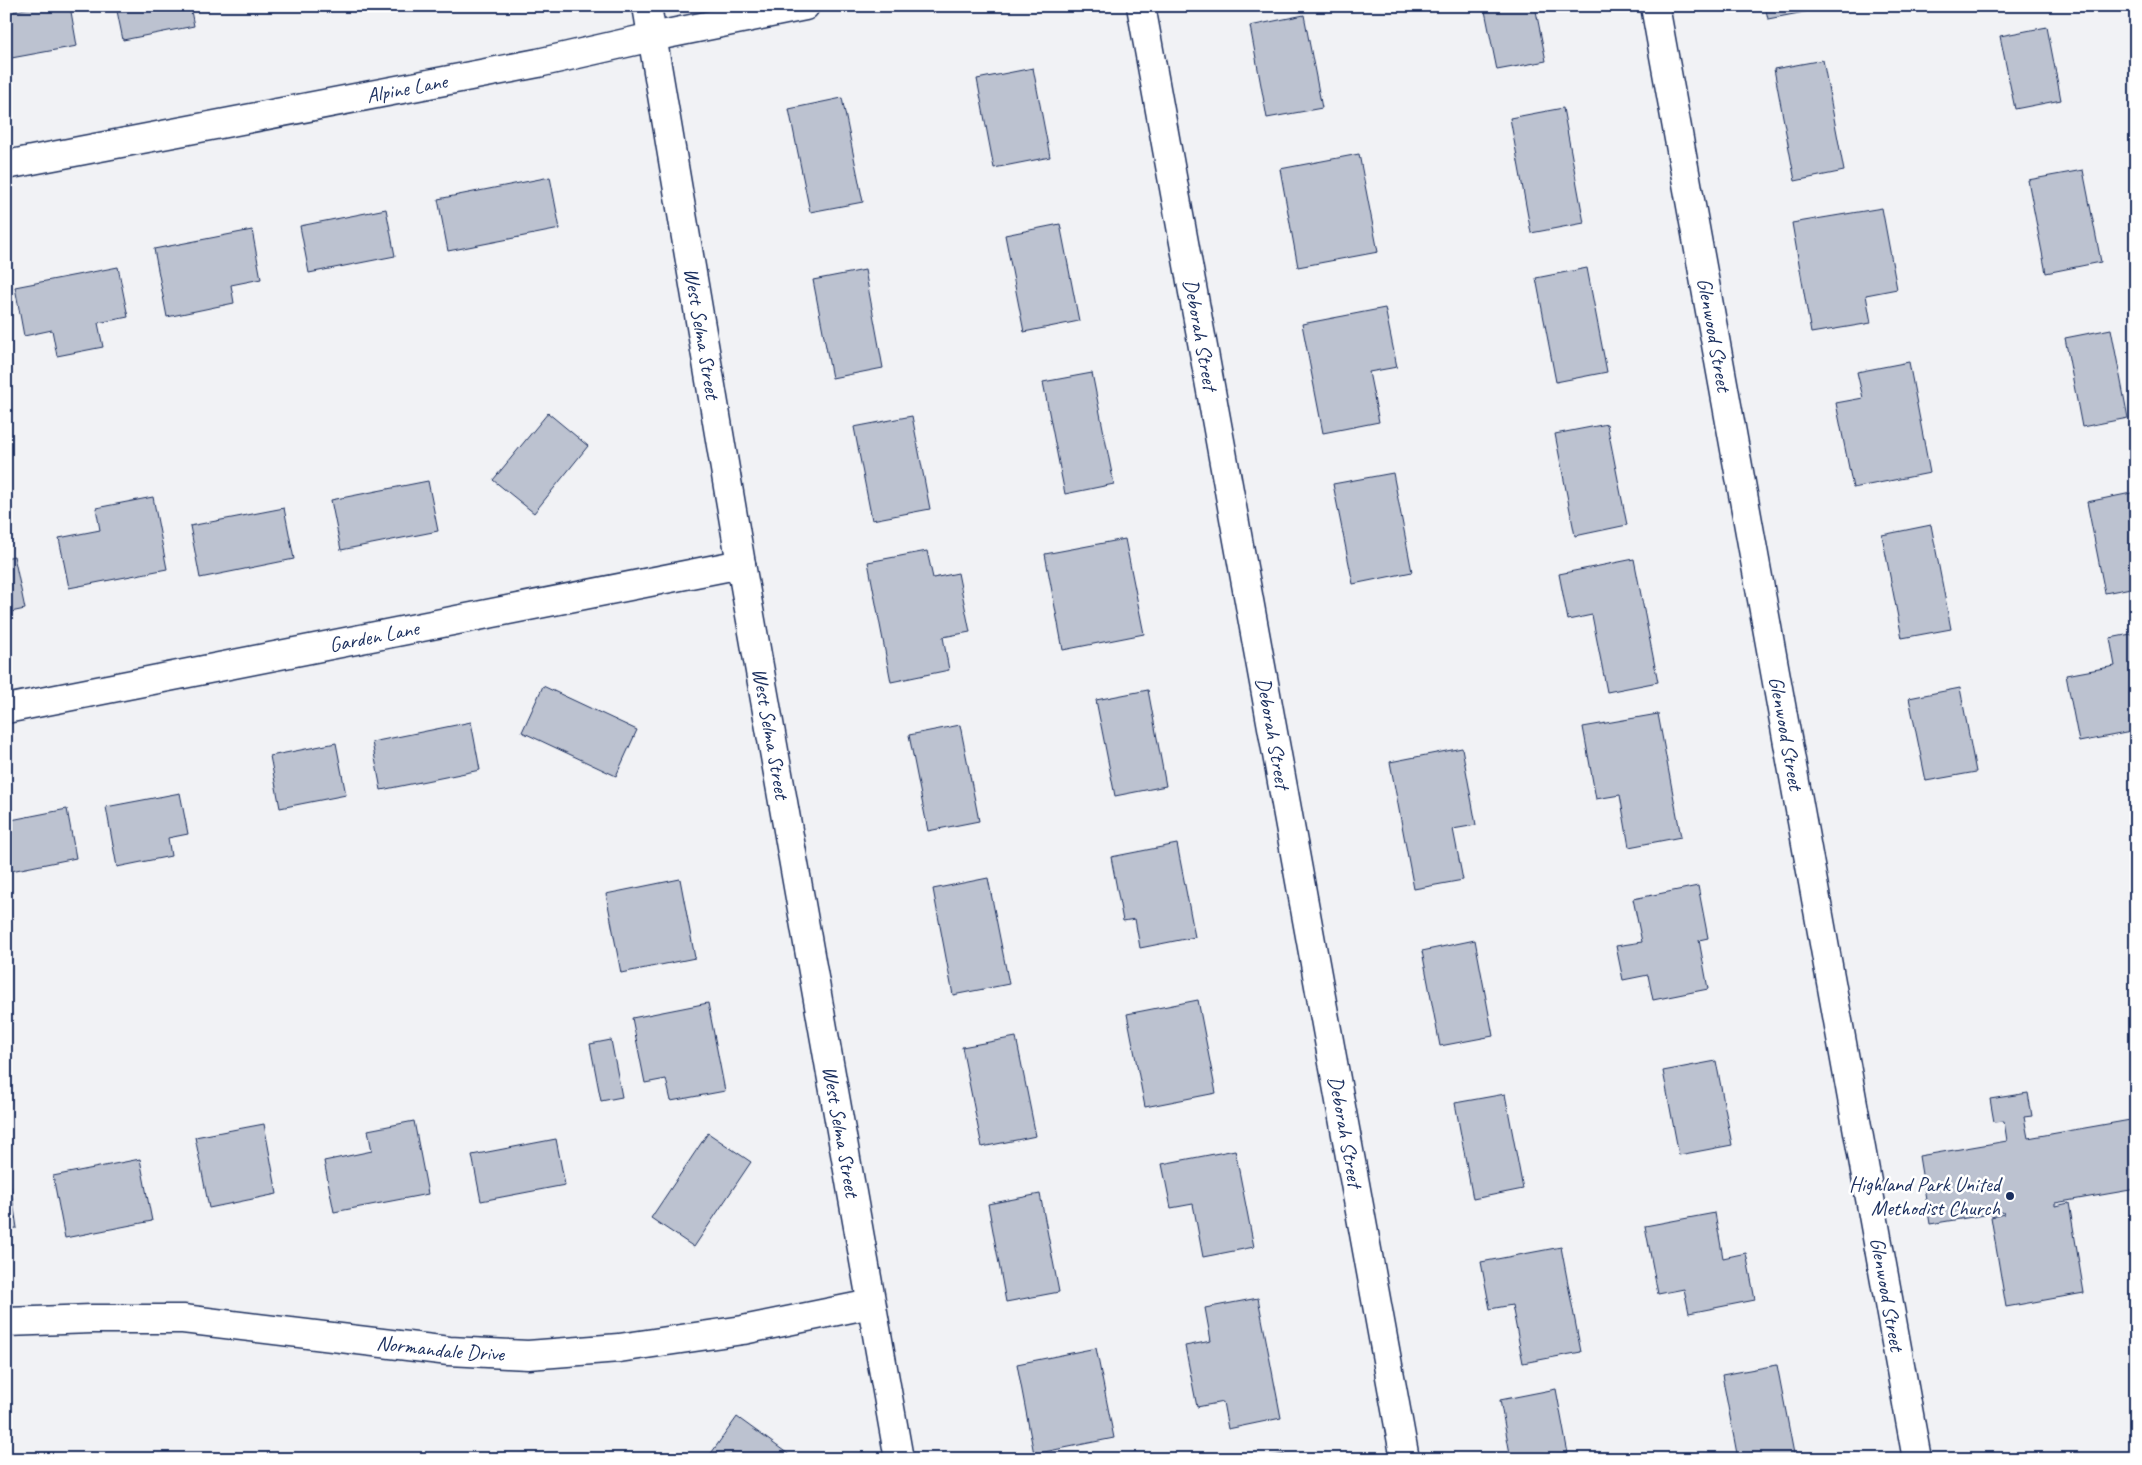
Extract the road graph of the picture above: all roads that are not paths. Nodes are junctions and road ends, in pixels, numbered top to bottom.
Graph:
1 (647, 6) edge
2 (805, 6) edge
3 (1141, 6) edge
4 (1655, 6) edge
5 (652, 37) junction
6 (6, 165) edge
7 (741, 564) junction
8 (6, 709) edge
9 (871, 1304) junction
10 (6, 1322) edge
11 (899, 1459) edge
12 (1406, 1459) edge
13 (1917, 1459) edge

1 - 5 street, West Selma Street
2 - 5 street, Alpine Lane
3 - 12 street, Deborah Street
4 - 13 street, Glenwood Street
5 - 6 street, Alpine Lane
5 - 7 street, West Selma Street
7 - 8 street, Garden Lane
7 - 9 street, West Selma Street
9 - 10 street, Normandale Drive
9 - 11 street, West Selma Street

